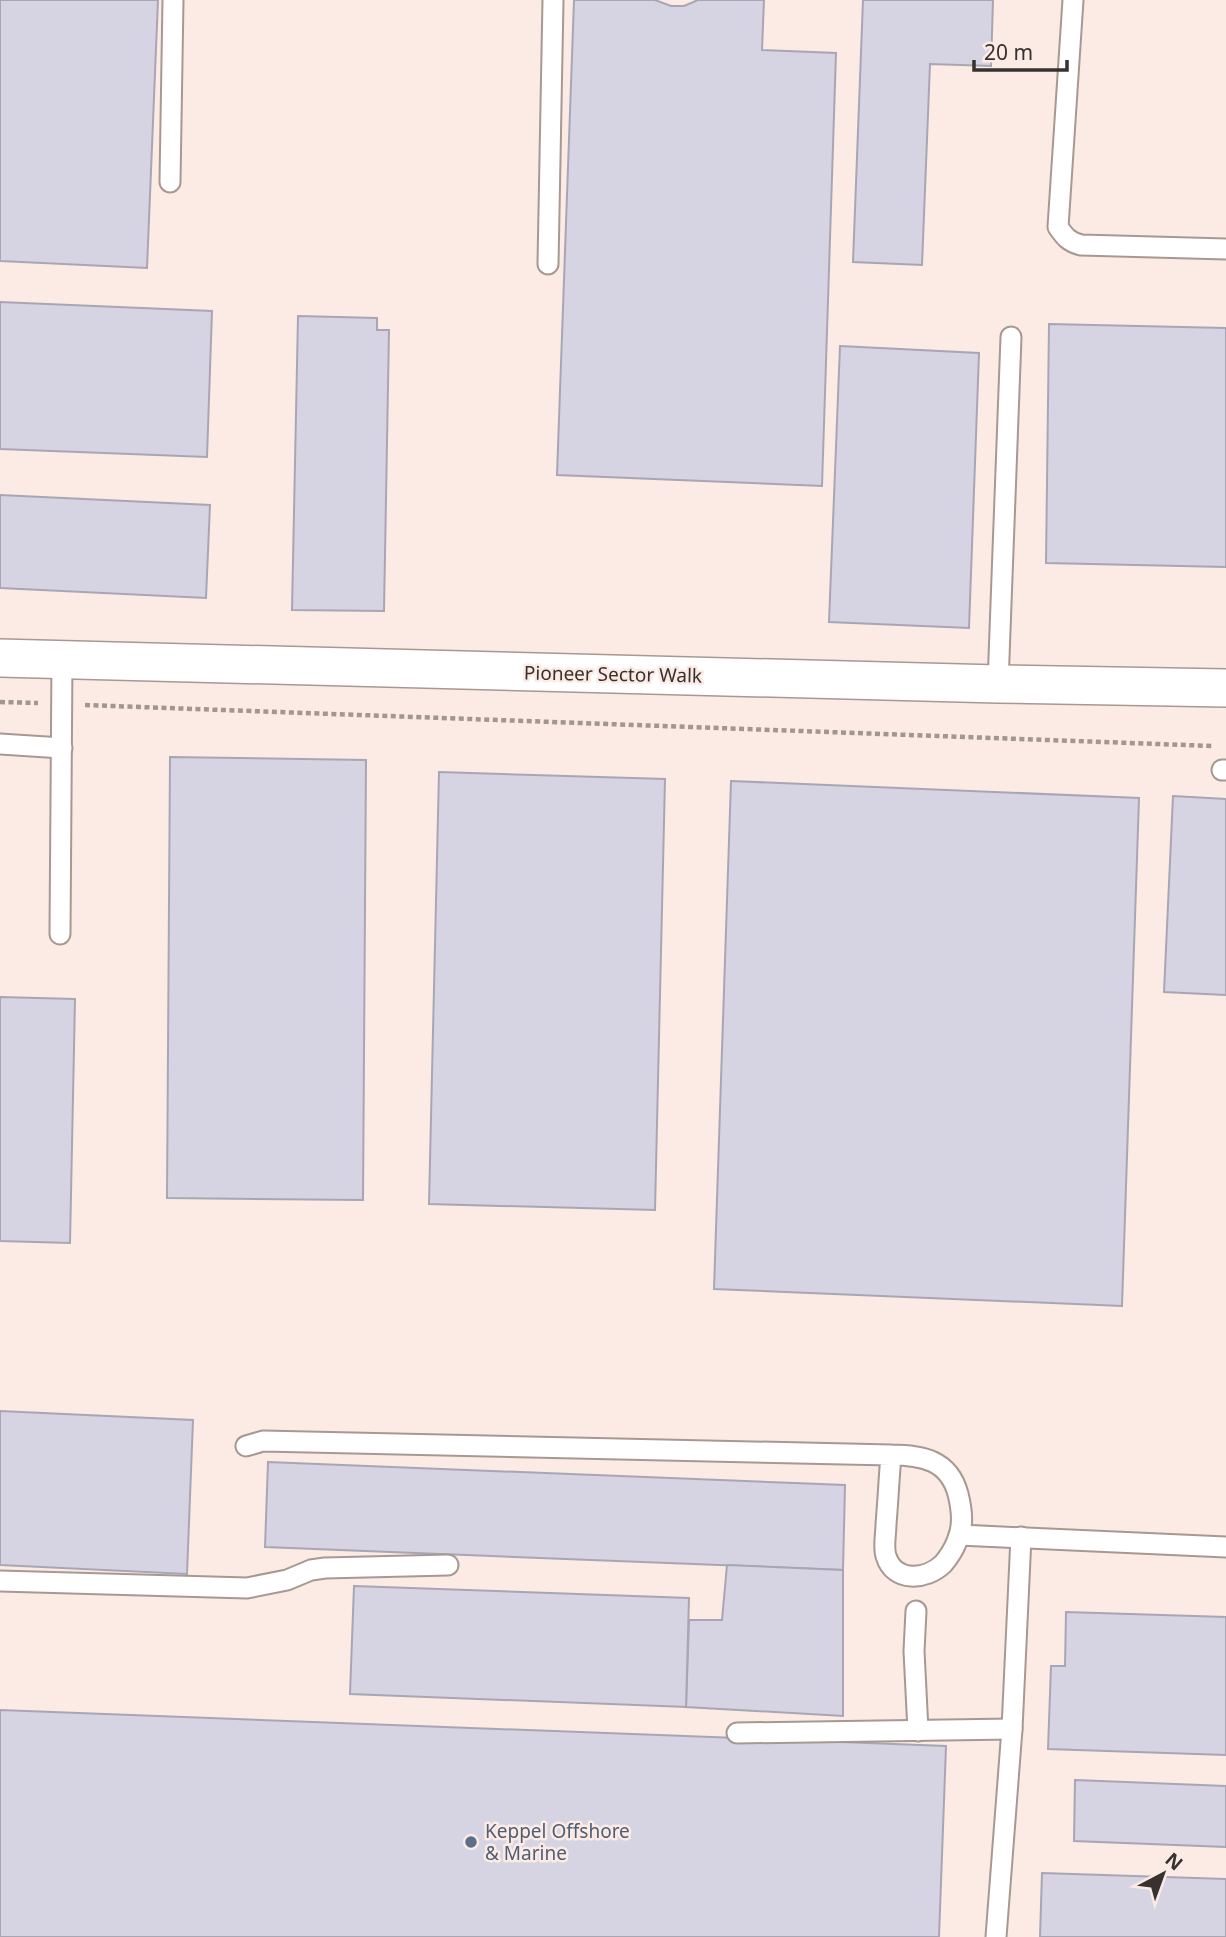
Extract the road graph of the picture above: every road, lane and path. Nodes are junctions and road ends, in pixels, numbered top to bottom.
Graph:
1 (173, 0) edge
2 (553, 0) edge
3 (1073, 0) edge
4 (170, 182) dead end
5 (1226, 249) edge
6 (548, 264) dead end
7 (1011, 337) dead end
8 (0, 658) edge
9 (62, 660) junction
10 (998, 684) junction
11 (1226, 688) edge
12 (0, 702) edge
13 (62, 704) junction
14 (0, 744) edge
15 (1226, 746) edge
16 (62, 748) junction
17 (60, 934) dead end
18 (246, 1446) dead end
19 (891, 1455) junction
20 (959, 1535) junction
21 (1021, 1537) junction
22 (1226, 1547) edge
23 (448, 1565) dead end
24 (0, 1581) edge
25 (916, 1611) dead end
26 (1012, 1729) junction
27 (918, 1731) junction
28 (737, 1733) dead end
29 (996, 1937) edge

1 - 4 lane
2 - 6 lane
3 - 5 lane
7 - 10 lane
8 - 9 street, Pioneer Sector Walk
9 - 10 street, Pioneer Sector Walk
9 - 13 lane
10 - 11 street, Pioneer Sector Walk
12 - 13 path
13 - 15 path
13 - 16 lane
14 - 16 lane
16 - 17 lane
18 - 19 lane
19 - 20 lane
19 - 20 lane
20 - 21 lane
21 - 22 lane
21 - 26 lane
23 - 24 lane
25 - 27 lane
26 - 27 lane
26 - 29 lane
27 - 28 lane

